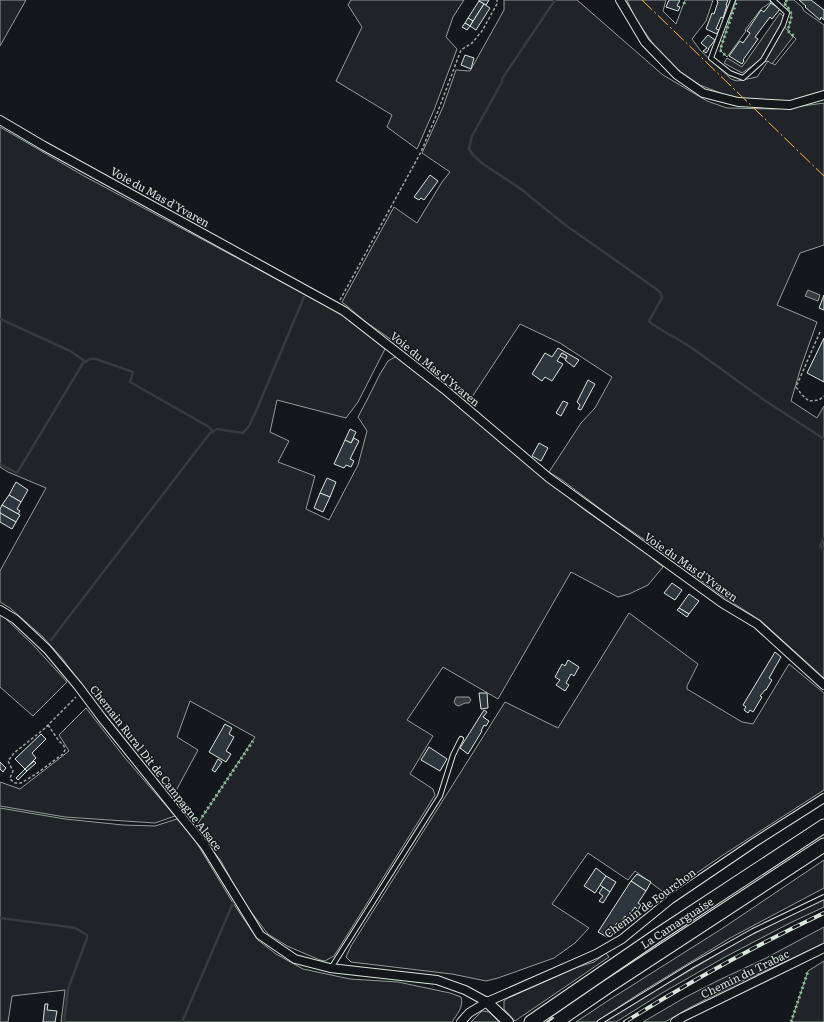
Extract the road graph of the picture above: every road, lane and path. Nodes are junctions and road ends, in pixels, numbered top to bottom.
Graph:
1 (497, 0) edge
2 (620, 0) edge
3 (733, 0) edge
4 (773, 0) edge
5 (824, 95) edge
6 (0, 120) edge
7 (337, 307) junction
8 (820, 332) dead end
9 (824, 396) edge
10 (0, 610) edge
11 (824, 685) edge
12 (82, 691) junction
13 (48, 725) junction
14 (461, 739) dead end
15 (824, 798) edge
16 (824, 826) edge
17 (824, 845) edge
18 (824, 897) edge
19 (824, 948) edge
20 (330, 968) junction
21 (487, 1002) junction
22 (461, 1022) edge
23 (508, 1022) edge
24 (530, 1022) edge
25 (556, 1022) edge
26 (600, 1022) edge
27 (676, 1022) edge

1 - 7 path
2 - 5 street
3 - 4 lane
6 - 7 street, Voie du Mas d'Yvaren
7 - 11 street, Voie du Mas d'Yvaren
8 - 9 path
10 - 12 street, Chemain Rural Dit de Campagne Alsace
12 - 13 path
12 - 20 street, Chemain Rural Dit de Campagne Alsace
13 - 13 path
14 - 20 lane
15 - 21 street, Chemin de Fourchon
16 - 24 highway, La Camarguaise
17 - 25 highway, La Camarguaise
18 - 26 lane
19 - 27 street, Chemin du Trabac
20 - 21 street, Chemain Rural Dit de Campagne Alsace
21 - 22 street, Chemin de Fourchon
21 - 23 street

